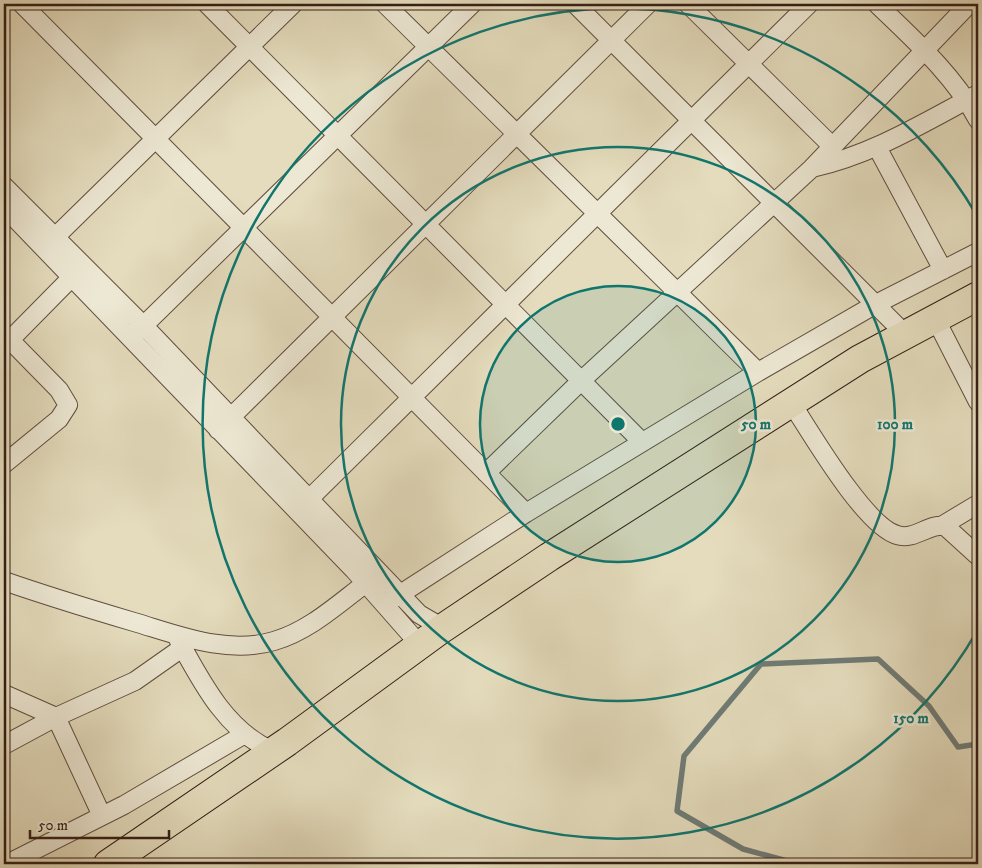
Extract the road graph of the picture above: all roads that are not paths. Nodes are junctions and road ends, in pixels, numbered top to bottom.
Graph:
1 (22, 4) edge
2 (207, 4) edge
3 (294, 4) edge
4 (385, 4) edge
5 (472, 4) edge
6 (575, 4) edge
7 (648, 4) edge
8 (688, 4) edge
9 (809, 4) edge
10 (877, 4) edge
11 (969, 4) edge
12 (611, 40) junction
13 (250, 45) junction
14 (429, 46) junction
15 (924, 50) junction
16 (748, 65) junction
17 (973, 97) edge
18 (978, 120) edge
19 (691, 122) junction
20 (517, 134) junction
21 (338, 136) junction
22 (156, 138) junction
23 (832, 146) junction
24 (877, 147) junction
25 (812, 168) junction
26 (4, 186) edge
27 (774, 203) junction
28 (4, 207) edge
29 (598, 214) junction
30 (427, 224) junction
31 (242, 229) junction
32 (49, 242) junction
33 (978, 252) edge
34 (943, 270) junction
35 (72, 277) junction
36 (676, 293) junction
37 (978, 296) edge
38 (876, 304) junction
39 (507, 305) junction
40 (333, 317) junction
41 (934, 318) junction
42 (143, 325) junction
43 (905, 334) junction
44 (130, 339) junction
45 (7, 343) edge
46 (758, 372) junction
47 (582, 380) junction
48 (412, 398) junction
49 (978, 402) edge
50 (792, 404) junction
51 (225, 424) junction
52 (642, 442) junction
53 (4, 464) edge
54 (486, 473) junction
55 (303, 504) junction
56 (978, 504) edge
57 (526, 513) junction
58 (943, 525) junction
59 (978, 556) edge
60 (4, 581) edge
61 (366, 583) junction
62 (400, 593) junction
63 (385, 604) junction
64 (443, 628) junction
65 (179, 641) junction
66 (420, 645) junction
67 (4, 694) edge
68 (56, 718) junction
69 (245, 734) junction
70 (4, 745) edge
71 (273, 751) junction
72 (102, 816) junction
73 (7, 864) edge
74 (108, 864) edge

1 - 22 street
2 - 13 street
3 - 13 street
4 - 14 street
5 - 14 street
6 - 12 street
7 - 12 street
8 - 16 street
9 - 16 street
10 - 15 street
11 - 15 street
12 - 19 street
12 - 20 street
13 - 21 street
13 - 22 street
14 - 20 street
14 - 21 street
15 - 17 street
15 - 23 street
16 - 19 street
16 - 23 street
17 - 18 street
17 - 24 street
19 - 27 street
19 - 29 street
20 - 29 street
20 - 30 street
21 - 30 street
21 - 31 street
22 - 31 street
22 - 32 street
23 - 25 street
24 - 25 street
24 - 34 street
25 - 27 street
26 - 32 street
27 - 36 street
27 - 38 street
28 - 32 street
29 - 36 street
29 - 39 street
30 - 39 street
30 - 40 street
31 - 40 street
31 - 42 street
32 - 35 street
32 - 42 street
33 - 34 street
34 - 38 street
35 - 44 street
35 - 45 street
36 - 46 street
36 - 47 street
37 - 41 main road
38 - 43 street
38 - 46 street
39 - 47 street
39 - 48 street
40 - 48 street
40 - 51 street
41 - 43 main road
41 - 49 street
42 - 44 street
42 - 51 street
43 - 50 main road
44 - 51 street
45 - 53 street
46 - 52 street
47 - 52 street
47 - 54 street
48 - 54 street
48 - 55 street
50 - 58 street
50 - 64 main road
51 - 55 street
52 - 57 street
54 - 57 street
55 - 61 street
55 - 62 street
56 - 58 street
57 - 62 street
58 - 59 street
60 - 65 street
61 - 63 street
61 - 65 street
62 - 63 street
62 - 64 street
63 - 66 street
64 - 66 main road
65 - 68 street
65 - 69 street
66 - 71 main road
67 - 68 street
68 - 70 street
68 - 72 street
69 - 71 street
69 - 72 street
71 - 74 main road
72 - 73 street

